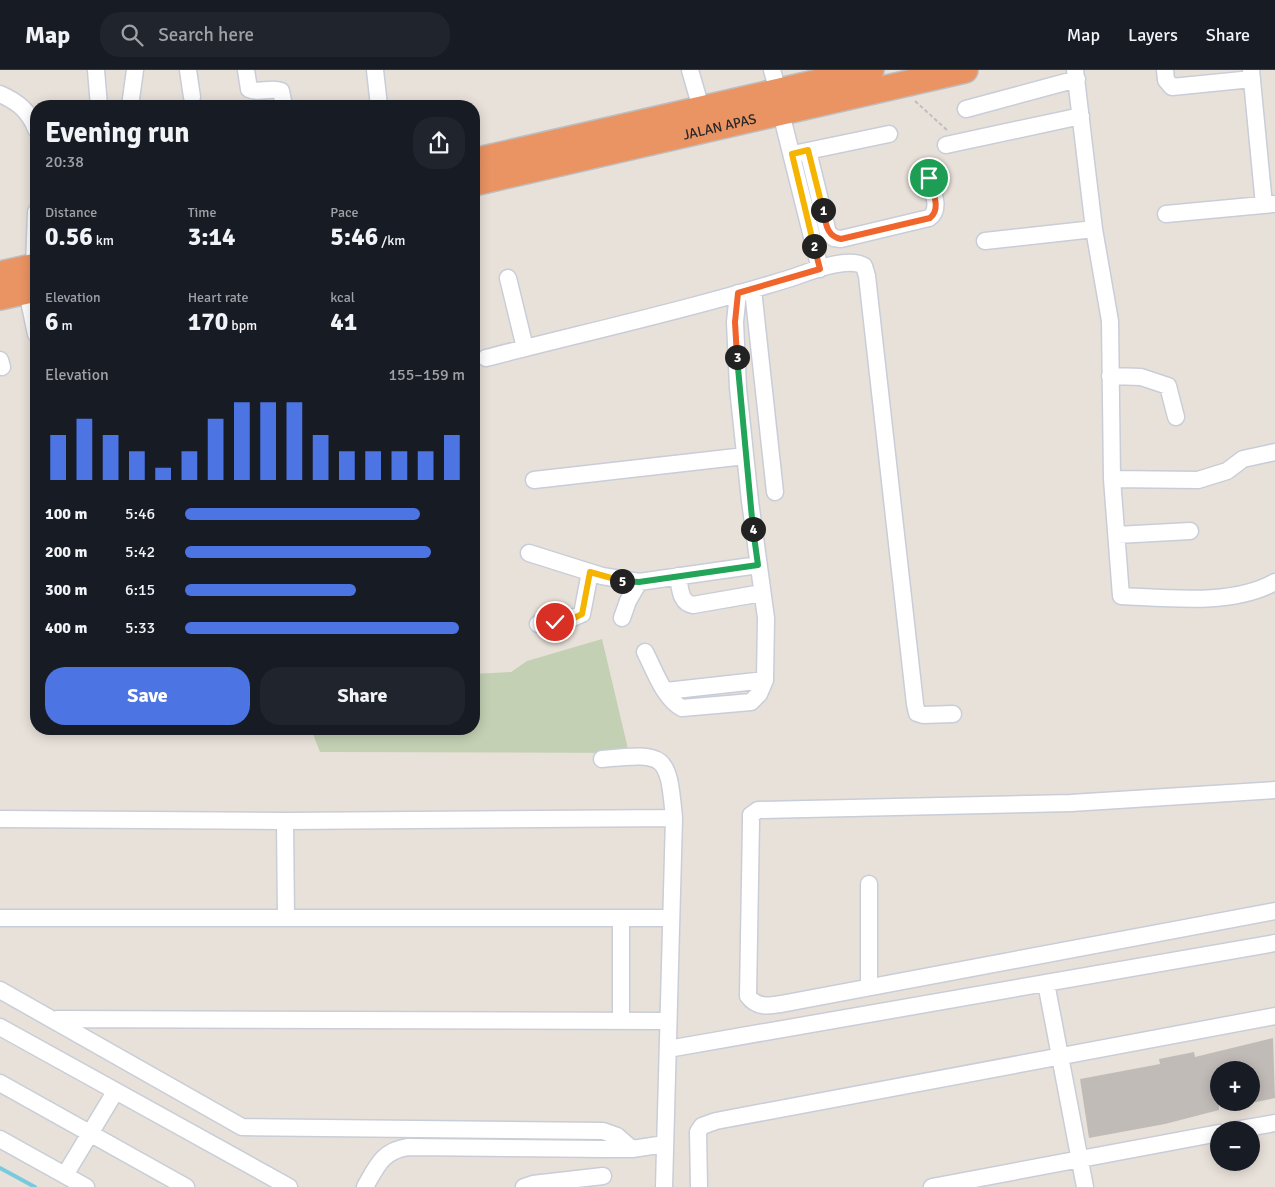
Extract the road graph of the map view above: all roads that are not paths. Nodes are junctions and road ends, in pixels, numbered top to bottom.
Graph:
1 (96, 70) edge
2 (136, 70) edge
3 (188, 70) edge
4 (246, 70) edge
5 (375, 70) edge
6 (690, 70) edge
7 (872, 70) edge
8 (965, 70) edge
9 (1166, 70) edge
10 (1252, 74) edge
11 (1076, 75) edge
12 (777, 91) edge
13 (0, 94) edge
14 (192, 97) dead end
15 (98, 100) edge
16 (131, 100) edge
17 (283, 100) edge
18 (378, 100) edge
19 (701, 108) junction
20 (966, 110) dead end
21 (1081, 116) junction
22 (30, 118) edge
23 (888, 134) dead end
24 (951, 144) road end
25 (544, 146) junction
26 (808, 150) junction
27 (599, 154) junction
28 (792, 154) junction
29 (480, 160) edge
30 (929, 178) dead end
31 (480, 182) edge
32 (1270, 204) edge
33 (1166, 214) dead end
34 (1094, 229) junction
35 (985, 241) dead end
36 (820, 269) junction
37 (0, 274) edge
38 (30, 278) edge
39 (508, 278) dead end
40 (30, 280) edge
41 (745, 291) junction
42 (0, 297) edge
43 (525, 348) junction
44 (486, 358) dead end
45 (1110, 376) junction
46 (1176, 417) dead end
47 (1275, 452) edge
48 (745, 456) junction
49 (1112, 479) junction
50 (534, 480) dead end
51 (775, 492) dead end
52 (1190, 531) dead end
53 (1117, 535) junction
54 (529, 553) dead end
55 (758, 565) junction
56 (590, 572) junction
57 (678, 576) junction
58 (639, 582) junction
59 (1275, 582) edge
60 (762, 593) junction
61 (622, 618) dead end
62 (538, 624) dead end
63 (645, 652) dead end
64 (953, 714) dead end
65 (602, 759) dead end
66 (1275, 790) edge
67 (674, 818) junction
68 (0, 819) edge
69 (285, 821) junction
70 (869, 884) dead end
71 (1275, 911) edge
72 (0, 918) edge
73 (286, 918) junction
74 (621, 918) junction
75 (671, 918) junction
76 (1275, 943) edge
77 (1046, 983) junction
78 (869, 986) junction
79 (0, 990) edge
80 (1275, 1016) edge
81 (55, 1019) junction
82 (621, 1021) junction
83 (668, 1021) junction
84 (0, 1027) edge
85 (668, 1049) junction
86 (1060, 1056) junction
87 (0, 1084) edge
88 (115, 1092) junction
89 (1275, 1123) edge
90 (1260, 1126) edge
91 (90, 1133) junction
92 (1210, 1135) edge
93 (0, 1138) edge
94 (665, 1144) junction
95 (605, 1149) junction
96 (632, 1149) junction
97 (1080, 1158) junction
98 (65, 1175) junction
99 (603, 1182) edge
100 (86, 1187) edge
101 (186, 1187) edge
102 (289, 1187) edge
103 (366, 1187) edge
104 (524, 1187) edge
105 (664, 1187) edge
106 (699, 1187) edge
107 (932, 1187) edge
108 (1085, 1187) edge

1 - 15 street
2 - 16 street
3 - 14 street
4 - 17 street
5 - 18 street
6 - 19 street
7 - 12 highway, JALAN APAS
8 - 12 highway, JALAN APAS
9 - 10 street
10 - 32 street
11 - 20 street
11 - 21 street
12 - 19 highway, JALAN APAS
12 - 27 highway, JALAN APAS
12 - 28 street
13 - 22 street
19 - 25 highway, JALAN APAS
21 - 24 street
21 - 34 street
23 - 26 street
25 - 27 highway
25 - 29 highway, JALAN APAS
26 - 28 street
26 - 30 street
27 - 31 highway, JALAN APAS
28 - 36 street
32 - 33 street
34 - 35 street
34 - 45 street
36 - 41 street
36 - 64 street
37 - 38 highway
39 - 43 street
40 - 42 highway
41 - 43 street
41 - 48 street
41 - 51 street
43 - 44 street
45 - 46 street
45 - 49 street
47 - 49 street
48 - 50 street
48 - 55 street
49 - 53 street
52 - 53 street
53 - 59 street
54 - 56 street
55 - 57 street
55 - 60 street
56 - 58 street
56 - 62 street
57 - 58 street
57 - 60 street
58 - 61 street
60 - 63 street
65 - 67 street
66 - 78 street
67 - 69 street
67 - 75 street
68 - 69 street
69 - 73 street
70 - 78 street
71 - 78 street
72 - 73 street
73 - 74 street
74 - 75 street
74 - 82 street
75 - 83 street
76 - 77 street
77 - 85 street
77 - 86 street
79 - 81 street
80 - 86 street
81 - 82 street
81 - 96 street
82 - 83 street
83 - 85 street
84 - 88 street
85 - 94 street
86 - 97 street
86 - 106 street
87 - 91 street
88 - 91 street
88 - 102 street
89 - 90 street
91 - 98 street
91 - 101 street
92 - 97 street
93 - 98 street
94 - 96 street
94 - 105 street
95 - 96 street
95 - 99 street
95 - 103 street
97 - 107 street
97 - 108 street
98 - 100 street
99 - 104 street

